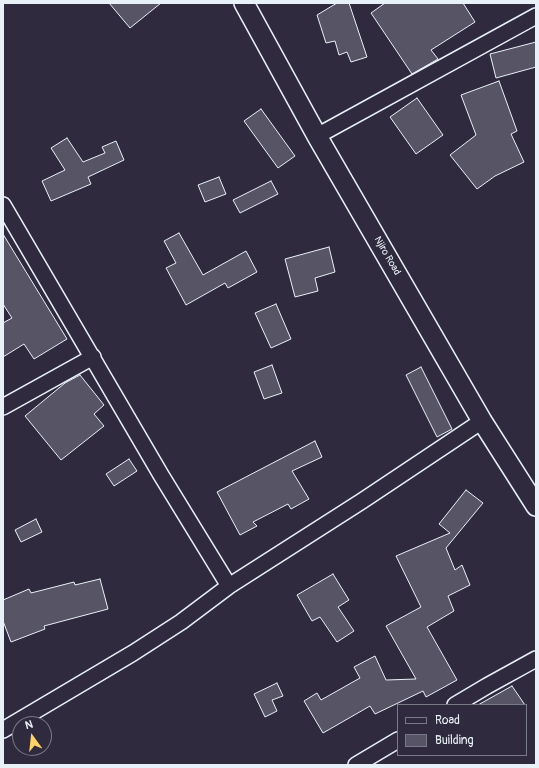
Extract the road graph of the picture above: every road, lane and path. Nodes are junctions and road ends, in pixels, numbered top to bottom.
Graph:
1 (244, 3) edge
2 (536, 16) edge
3 (317, 136) junction
4 (3, 205) edge
5 (93, 358) junction
6 (3, 407) edge
7 (482, 421) junction
8 (535, 500) edge
9 (229, 586) junction
10 (536, 660) edge
11 (457, 704) edge
12 (3, 730) edge
13 (397, 741) edge
14 (356, 765) edge

1 - 3 street, Njiro Road
2 - 3 street
3 - 7 street, Njiro Road
4 - 5 street
5 - 6 street
5 - 9 street
7 - 8 street, Njiro Road
7 - 9 street
9 - 12 street
10 - 11 street
13 - 14 street

